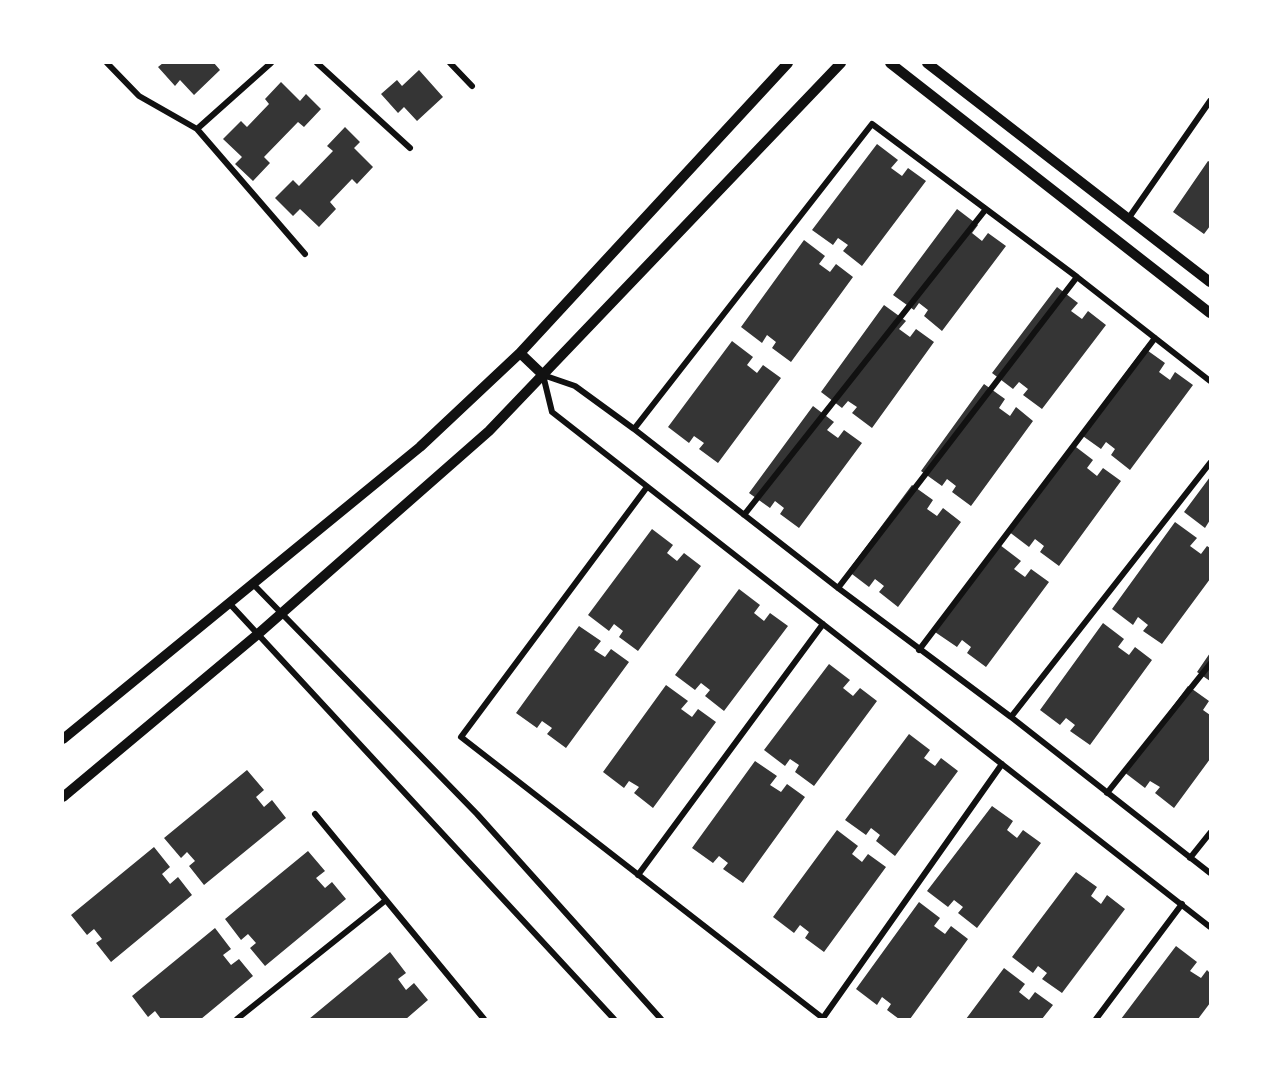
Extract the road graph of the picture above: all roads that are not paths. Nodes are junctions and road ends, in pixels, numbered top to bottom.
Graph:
1 (107, 63) edge
2 (317, 63) edge
3 (450, 63) edge
4 (788, 63) edge
5 (841, 63) edge
6 (890, 63) edge
7 (927, 63) edge
8 (266, 65) edge
9 (472, 86) dead end
10 (1210, 101) edge
11 (197, 129) junction
12 (410, 148) dead end
13 (986, 209) junction
14 (1128, 219) junction
15 (305, 254) dead end
16 (1077, 277) junction
17 (1210, 282) edge
18 (1210, 313) edge
19 (1155, 338) junction
20 (520, 352) junction
21 (542, 374) junction
22 (1210, 381) edge
23 (634, 429) junction
24 (1210, 463) edge
25 (647, 487) junction
26 (744, 515) junction
27 (253, 584) junction
28 (838, 588) junction
29 (229, 603) junction
30 (282, 613) junction
31 (823, 624) junction
32 (258, 634) junction
33 (919, 650) junction
34 (1210, 663) edge
35 (1011, 717) junction
36 (63, 739) edge
37 (1002, 764) junction
38 (1107, 793) junction
39 (63, 797) edge
40 (315, 814) dead end
41 (1210, 833) edge
42 (1190, 858) junction
43 (1210, 873) edge
44 (638, 875) junction
45 (386, 900) junction
46 (1182, 904) junction
47 (1210, 927) edge
48 (824, 1018) edge
49 (237, 1019) edge
50 (483, 1019) edge
51 (614, 1019) edge
52 (661, 1019) edge
53 (1096, 1019) edge

1 - 11 street
2 - 12 street
3 - 9 street
4 - 20 street
5 - 21 street
6 - 18 street
7 - 14 street
8 - 11 street
10 - 14 street
11 - 15 street
13 - 16 street
13 - 23 street
13 - 26 street
14 - 17 street
16 - 19 street
16 - 28 street
19 - 22 street
19 - 33 street
20 - 21 street
20 - 27 street
21 - 23 street
21 - 25 street
21 - 30 street
23 - 26 street
24 - 35 street
25 - 31 street
25 - 44 street
26 - 28 street
27 - 29 street
27 - 30 street
28 - 33 street
29 - 32 street
29 - 36 street
30 - 32 street
30 - 52 street
31 - 37 street
31 - 44 street
32 - 39 street
32 - 51 street
33 - 35 street
34 - 38 street
35 - 38 street
37 - 46 street
37 - 48 street
38 - 42 street
40 - 45 street
41 - 42 street
42 - 43 street
44 - 48 street
45 - 49 street
45 - 50 street
46 - 47 street
46 - 53 street

